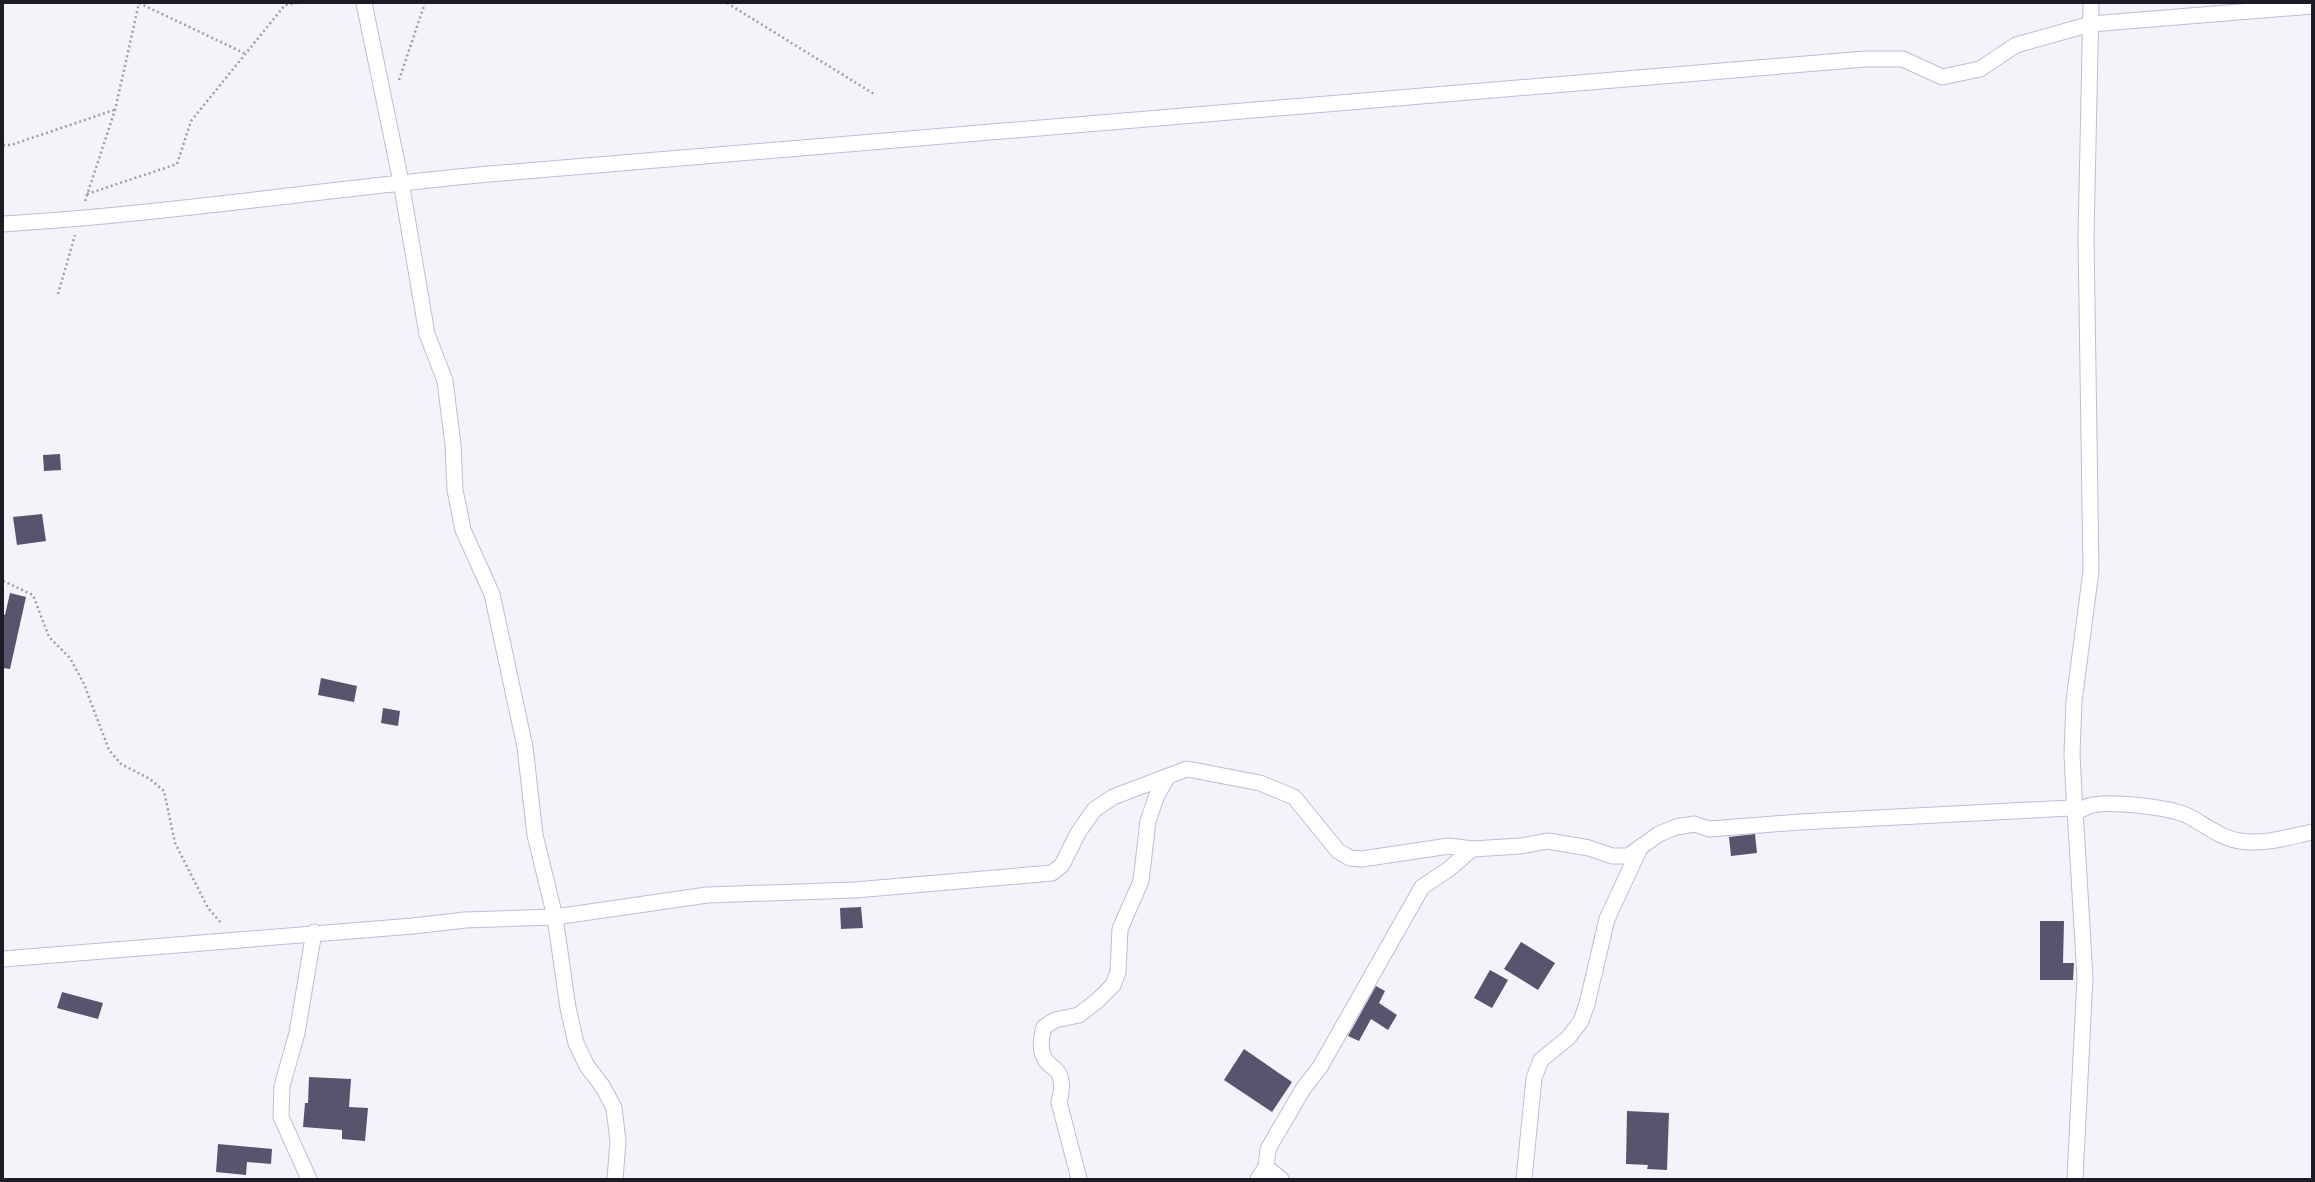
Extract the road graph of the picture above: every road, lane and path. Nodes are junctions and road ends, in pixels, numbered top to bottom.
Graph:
1 (139, 3) edge
2 (297, 3) edge
3 (364, 3) edge
4 (425, 3) edge
5 (727, 3) edge
6 (2091, 3) edge
7 (286, 4) edge
8 (2312, 6) edge
9 (2091, 24) junction
10 (244, 53) junction
11 (398, 83) dead end
12 (874, 94) dead end
13 (115, 110) junction
14 (3, 145) edge
15 (402, 182) junction
16 (87, 194) junction
17 (80, 219) junction
18 (3, 224) edge
19 (58, 294) dead end
20 (3, 581) edge
21 (1166, 778) junction
22 (2075, 813) junction
23 (2312, 832) edge
24 (1472, 849) junction
25 (1639, 850) junction
26 (555, 917) junction
27 (314, 932) junction
28 (235, 939) junction
29 (3, 959) edge
30 (1262, 1173) edge
31 (309, 1179) edge
32 (615, 1179) edge
33 (1079, 1179) edge
34 (1281, 1179) edge
35 (1524, 1179) edge
36 (2075, 1179) edge

1 - 10 path
1 - 13 path
2 - 7 path
3 - 15 street
4 - 11 path
5 - 12 path
6 - 9 street
7 - 10 path
8 - 9 street
9 - 15 street
9 - 22 street
10 - 16 path
13 - 14 path
13 - 16 path
15 - 17 street
15 - 26 street
16 - 17 path
17 - 18 street
17 - 19 path
20 - 28 path
21 - 24 street
21 - 26 street
21 - 33 street
22 - 23 street
22 - 25 street
22 - 36 street
24 - 25 street
24 - 30 street
25 - 35 street
26 - 27 street
26 - 32 street
27 - 28 street
27 - 31 street
28 - 29 street
30 - 34 street

